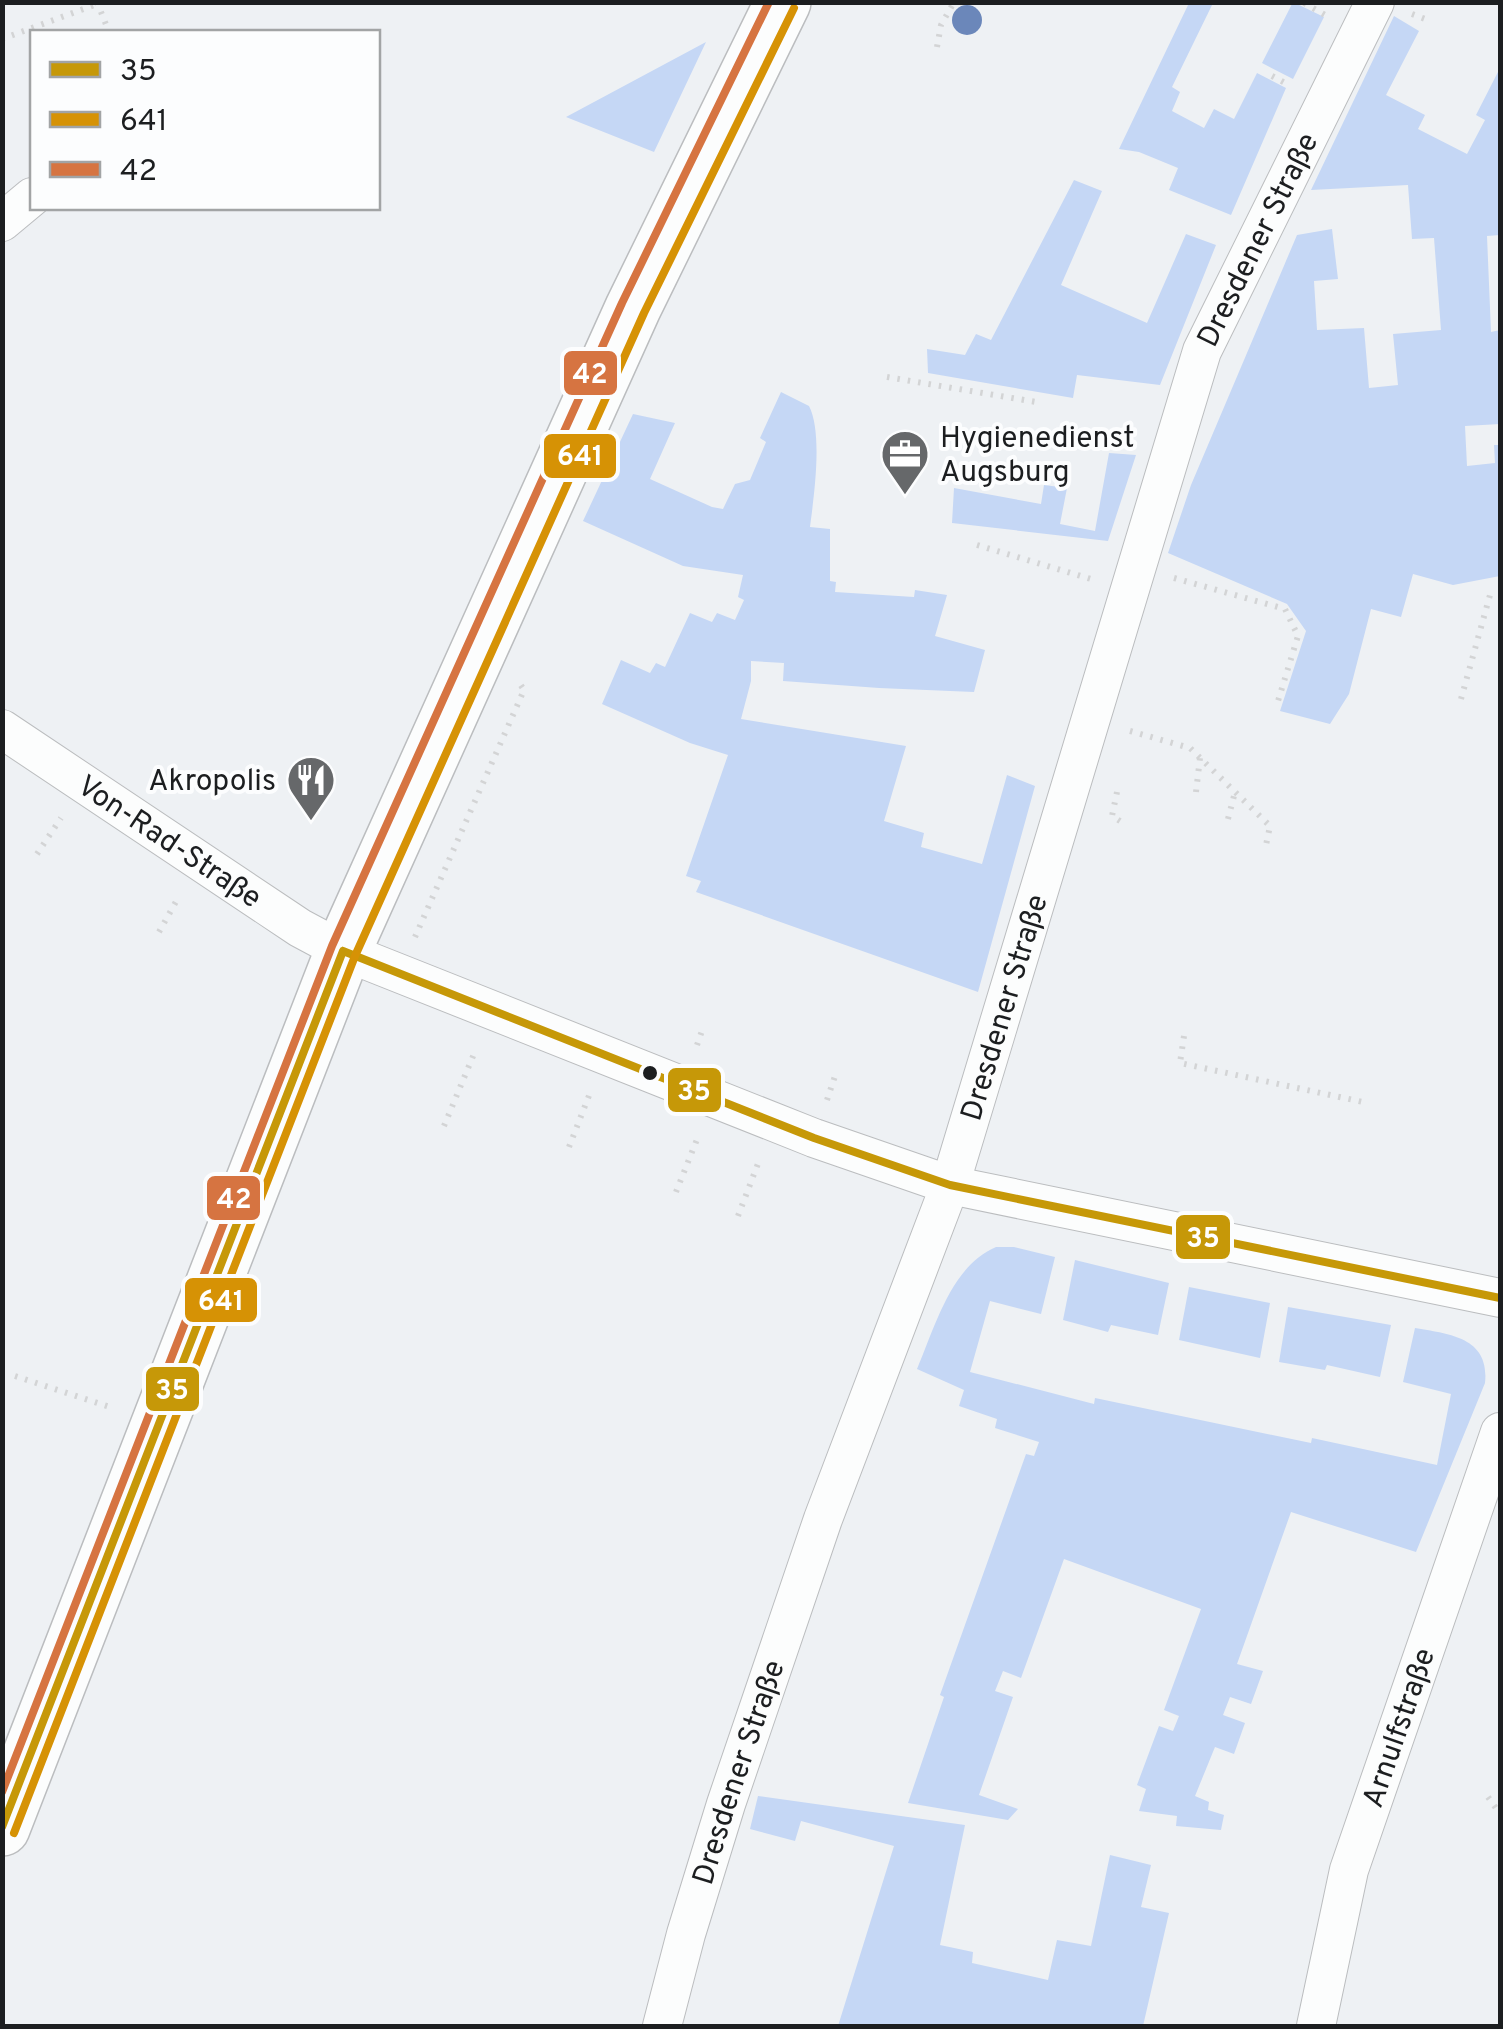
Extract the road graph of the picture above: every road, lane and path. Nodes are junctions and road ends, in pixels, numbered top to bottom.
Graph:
1 (783, 2) edge
2 (954, 2) edge
3 (1375, 2) edge
4 (97, 3) edge
5 (107, 30) edge
6 (2, 39) edge
7 (937, 47) dead end
8 (30, 198) edge
9 (2, 222) edge
10 (887, 377) dead end
11 (1042, 403) dead end
12 (977, 545) dead end
13 (1134, 579) junction
14 (1490, 595) dead end
15 (1461, 698) dead end
16 (1278, 701) dead end
17 (1092, 720) junction
18 (2, 729) edge
19 (1200, 757) junction
20 (1196, 792) dead end
21 (1235, 792) junction
22 (1228, 819) dead end
23 (1266, 845) dead end
24 (342, 951) junction
25 (492, 1010) junction
26 (1184, 1036) dead end
27 (606, 1053) junction
28 (714, 1098) junction
29 (1363, 1102) dead end
30 (774, 1122) junction
31 (444, 1126) dead end
32 (569, 1147) dead end
33 (950, 1185) junction
34 (676, 1192) dead end
35 (738, 1216) dead end
36 (1500, 1298) edge
37 (15, 1376) dead end
38 (158, 1426) junction
39 (1500, 1432) edge
40 (1488, 1797) dead end
41 (1500, 1814) edge
42 (2, 1828) edge
43 (662, 2026) edge
44 (1316, 2026) edge

1 - 24 street
2 - 7 path
3 - 13 street, Dresdener Straße
4 - 5 path
4 - 6 path
8 - 9 street
10 - 11 path
12 - 13 path
13 - 16 path
13 - 17 street, Dresdener Straße
14 - 15 path
17 - 19 path
17 - 33 street, Dresdener Straße
18 - 24 street, Von-Rad-Straße
19 - 20 path
19 - 21 path
21 - 22 path
21 - 23 path
24 - 25 street, Von-Rad-Straße
24 - 38 street
25 - 27 street, Von-Rad-Straße
25 - 31 path
26 - 29 path
27 - 28 street, Von-Rad-Straße
27 - 32 path
28 - 30 street, Von-Rad-Straße
28 - 34 path
30 - 33 street, Von-Rad-Straße
30 - 35 path
33 - 36 street, Von-Rad-Straße
33 - 43 street, Dresdener Straße
37 - 38 path
38 - 42 street
39 - 44 street, Arnulfstraße
40 - 41 path

